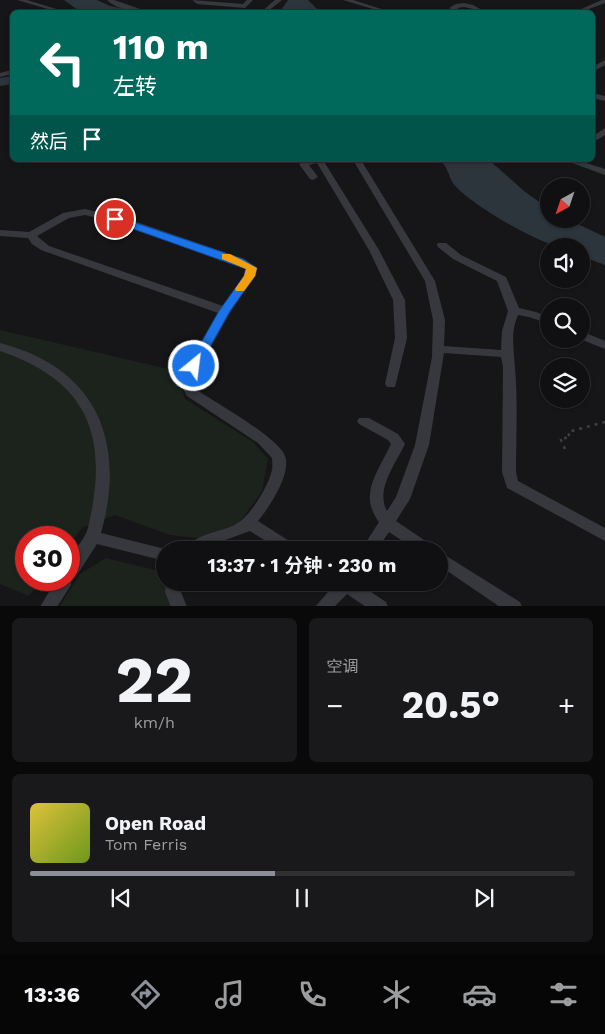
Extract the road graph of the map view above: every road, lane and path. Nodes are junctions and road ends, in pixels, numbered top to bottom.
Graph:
1 (23, 0) edge
2 (110, 0) edge
3 (195, 0) edge
4 (250, 0) edge
5 (279, 0) edge
6 (346, 0) edge
7 (583, 0) edge
8 (605, 1) edge
9 (596, 5) junction
10 (56, 10) edge
11 (138, 10) edge
12 (266, 10) edge
13 (381, 10) edge
14 (456, 10) edge
15 (475, 10) edge
16 (582, 10) edge
17 (605, 131) edge
18 (595, 139) edge
19 (303, 162) edge
20 (320, 162) edge
21 (358, 162) edge
22 (574, 162) edge
23 (605, 172) edge
24 (313, 178) dead end
25 (0, 233) edge
26 (31, 235) junction
27 (442, 245) dead end
28 (225, 311) junction
29 (514, 311) junction
30 (540, 317) edge
31 (590, 339) edge
32 (605, 345) edge
33 (0, 347) edge
34 (439, 349) junction
35 (506, 354) junction
36 (391, 384) dead end
37 (364, 421) dead end
38 (605, 422) edge
39 (565, 449) dead end
40 (248, 522) junction
41 (387, 523) junction
42 (605, 535) edge
43 (93, 537) junction
44 (209, 541) edge
45 (278, 541) edge
46 (376, 541) edge
47 (414, 541) edge
48 (156, 553) edge
49 (80, 556) edge
50 (448, 563) edge
51 (57, 591) edge
52 (173, 591) edge
53 (338, 591) edge
54 (356, 591) edge
55 (48, 606) edge
56 (179, 606) edge
57 (323, 606) edge
58 (380, 606) edge
59 (514, 606) edge

1 - 10 street
2 - 11 street
3 - 4 street
5 - 12 street
6 - 13 street
7 - 9 street
8 - 9 street
9 - 16 street
14 - 15 street
17 - 18 street
19 - 24 street
20 - 36 street
21 - 34 street
22 - 23 street
25 - 26 street
26 - 28 street
26 - 28 street
27 - 29 street
28 - 40 street
29 - 30 street
29 - 35 street
31 - 32 street
33 - 43 street
34 - 35 street
34 - 41 street
35 - 42 street
37 - 41 street
38 - 39 path
40 - 44 street
40 - 45 street
41 - 46 street
41 - 47 street
43 - 48 street
43 - 49 street
50 - 59 street
51 - 55 street
52 - 56 street
53 - 57 street
54 - 58 street

